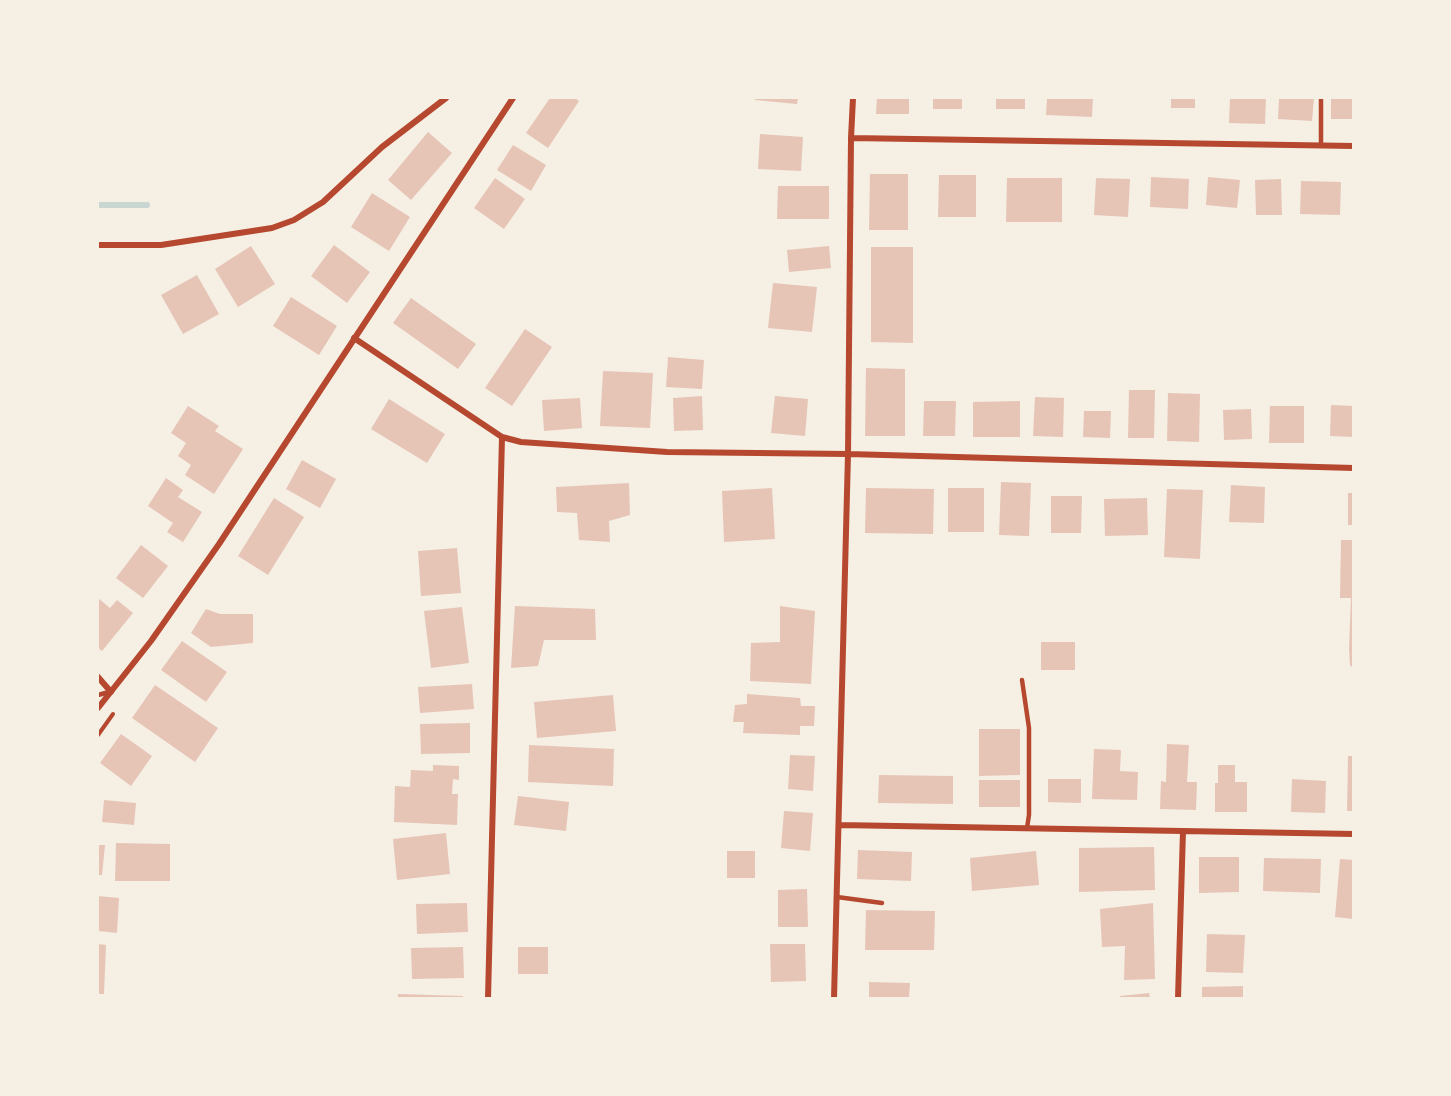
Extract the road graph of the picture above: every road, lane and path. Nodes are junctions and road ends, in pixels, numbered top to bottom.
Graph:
1 (446, 98) edge
2 (513, 98) edge
3 (853, 98) edge
4 (1321, 98) edge
5 (851, 138) junction
6 (1321, 146) junction
7 (1353, 146) edge
8 (98, 245) edge
9 (354, 338) junction
10 (502, 437) junction
11 (848, 454) junction
12 (1353, 468) edge
13 (98, 677) edge
14 (1022, 680) dead end
15 (111, 692) junction
16 (98, 695) edge
17 (98, 708) edge
18 (839, 825) junction
19 (1027, 828) junction
20 (1183, 831) junction
21 (1353, 834) edge
22 (837, 897) junction
23 (882, 903) dead end
24 (488, 999) edge
25 (834, 999) edge
26 (1178, 999) edge

1 - 8 street
2 - 9 street
3 - 5 street
4 - 6 lane
5 - 6 street
5 - 11 street
6 - 7 street
9 - 10 street
9 - 15 street
10 - 11 street
10 - 24 street
11 - 12 street
11 - 18 street
13 - 15 street
14 - 19 lane
15 - 16 lane
15 - 17 street
18 - 19 street
18 - 22 street
19 - 20 street
20 - 21 street
20 - 26 street
22 - 23 lane
22 - 25 street

